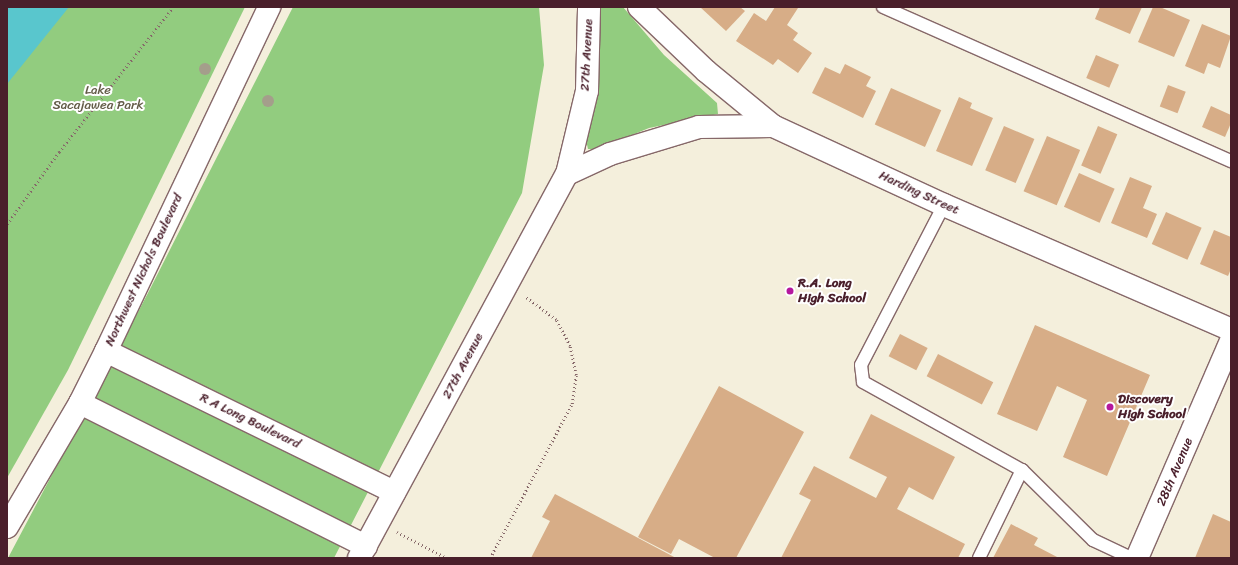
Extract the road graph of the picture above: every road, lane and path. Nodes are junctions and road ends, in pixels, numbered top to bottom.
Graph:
1 (173, 7) edge
2 (269, 7) edge
3 (588, 7) edge
4 (639, 7) edge
5 (883, 7) edge
6 (773, 126) junction
7 (1231, 161) edge
8 (567, 174) junction
9 (944, 205) junction
10 (7, 224) edge
11 (506, 286) junction
12 (1231, 330) edge
13 (1231, 341) edge
14 (106, 351) junction
15 (80, 403) junction
16 (1022, 470) junction
17 (394, 492) junction
18 (378, 523) junction
19 (7, 527) edge
20 (363, 552) edge
21 (447, 558) edge
22 (490, 558) edge
23 (979, 558) edge
24 (1131, 558) edge
25 (1137, 558) edge

1 - 10 path
2 - 14 street, Northwest Nichols Boulevard
3 - 8 street, 27th Avenue
4 - 6 street, Harding Street
5 - 7 lane
6 - 8 street
6 - 9 street, Harding Street
8 - 11 street, 27th Avenue
9 - 12 street, Harding Street
9 - 16 lane
11 - 17 street, 27th Avenue
11 - 22 path
13 - 25 street, 28th Avenue
14 - 15 street, Northwest Nichols Boulevard
14 - 17 street, R A Long Boulevard
15 - 19 street, Northwest Nichols Boulevard
15 - 20 street
16 - 23 lane
16 - 24 lane
17 - 18 street, 27th Avenue
18 - 20 street, 27th Avenue
18 - 21 path

